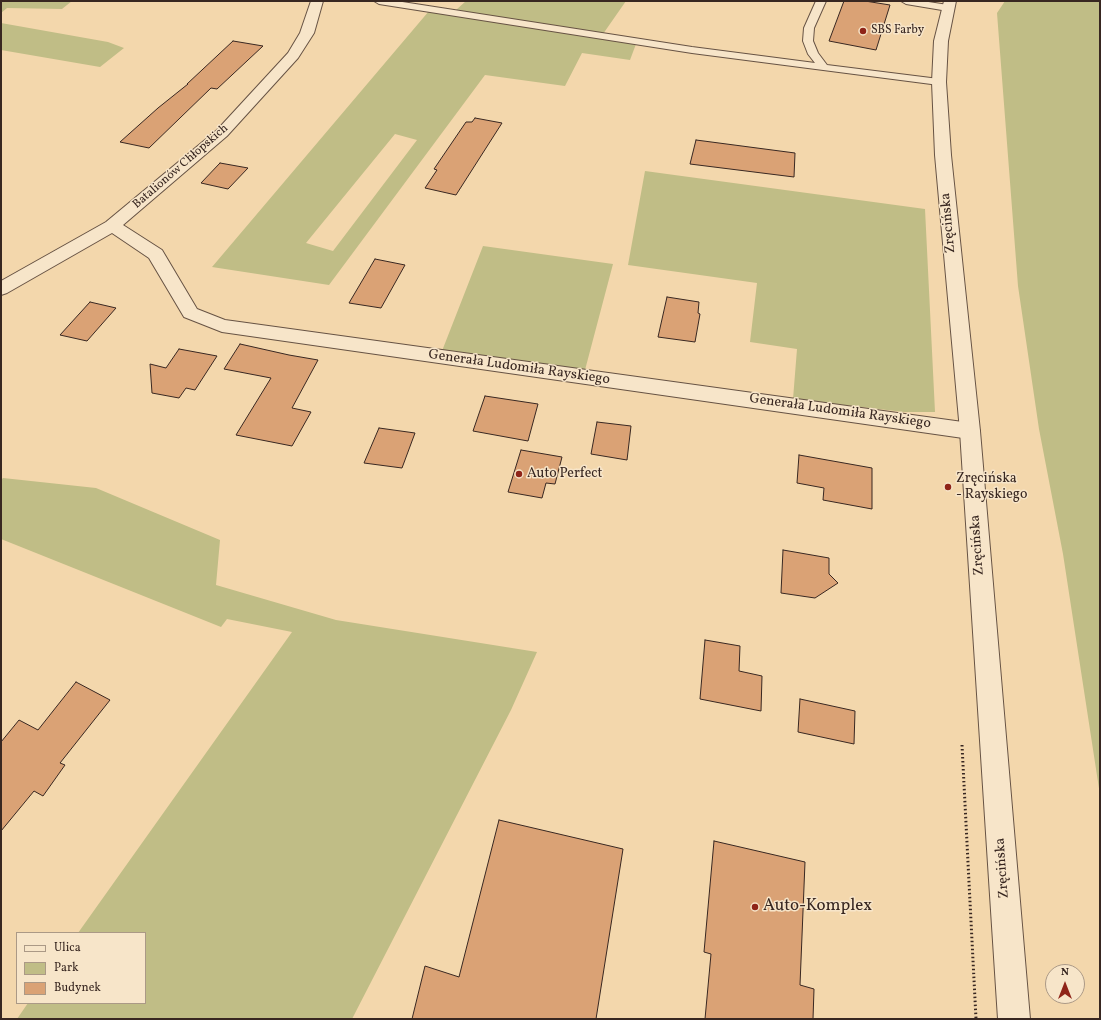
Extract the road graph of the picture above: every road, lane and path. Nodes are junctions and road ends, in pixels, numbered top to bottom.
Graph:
1 (317, 1) edge
2 (379, 1) edge
3 (821, 1) edge
4 (906, 1) edge
5 (949, 4) edge
6 (825, 68) junction
7 (939, 82) junction
8 (112, 226) junction
9 (1, 289) edge
10 (970, 430) junction
11 (1014, 1019) edge

1 - 8 street, Batalionów Chłopskich
2 - 6 lane
3 - 6 lane
4 - 5 lane
5 - 7 street, Zręcińska
6 - 7 lane
7 - 10 street, Zręcińska
8 - 9 street, Batalionów Chłopskich
8 - 10 street, Generała Ludomiła Rayskiego
10 - 11 street, Zręcińska

